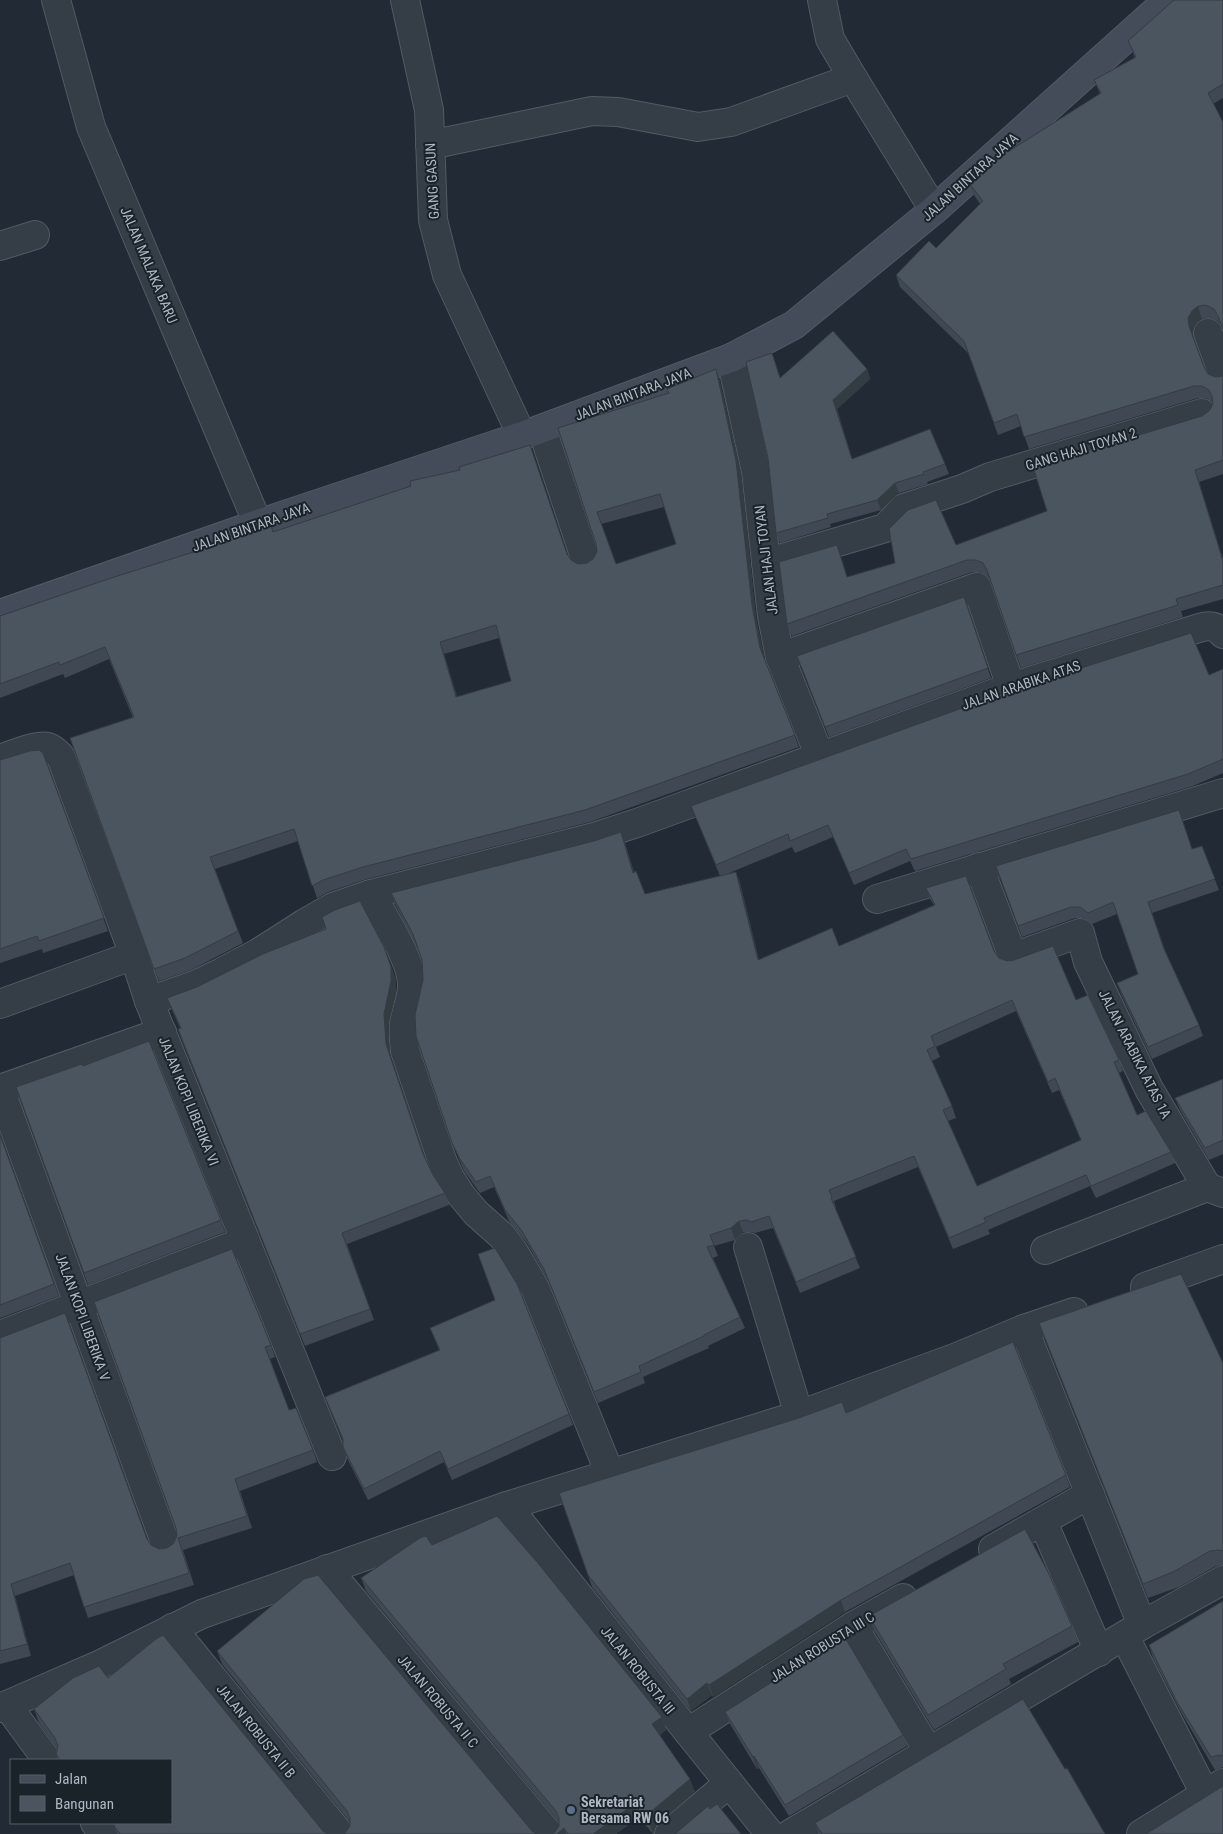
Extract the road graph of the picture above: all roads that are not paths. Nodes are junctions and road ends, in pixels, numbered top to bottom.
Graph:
1 (405, 0) edge
2 (822, 0) edge
3 (1168, 0) edge
4 (61, 1) edge
5 (853, 78) junction
6 (430, 146) junction
7 (934, 210) junction
8 (35, 236) dead end
9 (0, 246) edge
10 (1208, 332) dead end
11 (731, 358) junction
12 (1223, 374) edge
13 (1202, 413) edge
14 (532, 432) junction
15 (258, 524) junction
16 (586, 561) edge
17 (766, 563) junction
18 (1, 612) edge
19 (1223, 634) edge
20 (780, 657) junction
21 (1011, 687) junction
22 (820, 757) junction
23 (0, 759) edge
24 (1223, 792) edge
25 (979, 867) junction
26 (371, 894) junction
27 (877, 899) dead end
28 (134, 955) junction
29 (149, 1001) junction
30 (0, 1004) edge
31 (162, 1032) junction
32 (0, 1089) edge
33 (1215, 1190) edge
34 (246, 1241) junction
35 (748, 1247) dead end
36 (1045, 1250) dead end
37 (1223, 1259) edge
38 (1123, 1294) edge
39 (79, 1304) junction
40 (1096, 1304) edge
41 (1024, 1329) junction
42 (0, 1334) edge
43 (800, 1415) junction
44 (332, 1456) dead end
45 (610, 1474) junction
46 (1090, 1494) junction
47 (507, 1506) junction
48 (1043, 1522) junction
49 (166, 1545) dead end
50 (974, 1559) edge
51 (327, 1569) junction
52 (1223, 1580) edge
53 (922, 1588) edge
54 (853, 1626) junction
55 (172, 1628) junction
56 (1134, 1631) junction
57 (1099, 1652) junction
58 (4, 1707) edge
59 (688, 1732) junction
60 (929, 1752) junction
61 (46, 1759) edge
62 (729, 1783) junction
63 (1214, 1788) edge
64 (96, 1824) edge
65 (104, 1834) edge
66 (340, 1834) edge
67 (549, 1834) edge
68 (669, 1834) edge
69 (770, 1834) edge
70 (790, 1834) edge
71 (1141, 1834) edge

1 - 6 street, GANG GASUN
2 - 5 street
3 - 7 street, JALAN BINTARA JAYA
4 - 15 street, JALAN MALAKA BARU
5 - 6 street
5 - 7 street
6 - 14 street, GANG GASUN
7 - 11 street, JALAN BINTARA JAYA
8 - 9 street
10 - 12 street
11 - 14 street, JALAN BINTARA JAYA
11 - 17 street, JALAN HAJI TOYAN
13 - 17 street, GANG HAJI TOYAN 2
14 - 15 street, JALAN BINTARA JAYA
14 - 16 street, GANG GASUN
15 - 18 street, JALAN BINTARA JAYA
17 - 20 street, JALAN HAJI TOYAN
19 - 21 street, JALAN ARABIKA ATAS
20 - 21 street
20 - 22 street, JALAN HAJI TOYAN
21 - 22 street, JALAN ARABIKA ATAS
22 - 26 street, JALAN ARABIKA ATAS
23 - 28 street, JALAN KOPI LIBERIKA VI
24 - 25 street
25 - 27 street
25 - 33 street, JALAN ARABIKA ATAS 1A
26 - 29 street, JALAN ARABIKA ATAS
26 - 45 street
28 - 29 street, JALAN KOPI LIBERIKA VI
28 - 30 street
29 - 31 street, JALAN KOPI LIBERIKA VI
31 - 32 street
31 - 34 street, JALAN KOPI LIBERIKA VI
32 - 39 street, JALAN KOPI LIBERIKA V
33 - 36 street
34 - 39 street
34 - 44 street, JALAN KOPI LIBERIKA VI
35 - 43 street
37 - 38 street
39 - 42 street
39 - 49 street, JALAN KOPI LIBERIKA V
40 - 41 street
41 - 43 street
41 - 46 street
43 - 45 street
45 - 47 street
46 - 48 street
46 - 56 street
47 - 51 street
47 - 59 street, JALAN ROBUSTA III
48 - 50 street
48 - 57 street
51 - 55 street
51 - 67 street, JALAN ROBUSTA II C
52 - 56 street
53 - 54 street, JALAN ROBUSTA III C
54 - 59 street, JALAN ROBUSTA III C
54 - 60 street
55 - 58 street
55 - 66 street, JALAN ROBUSTA II B
56 - 57 street
56 - 63 street
57 - 60 street
58 - 61 street
59 - 62 street, JALAN ROBUSTA III
60 - 70 street
62 - 68 street
62 - 69 street, JALAN ROBUSTA III
63 - 71 street
64 - 65 street

